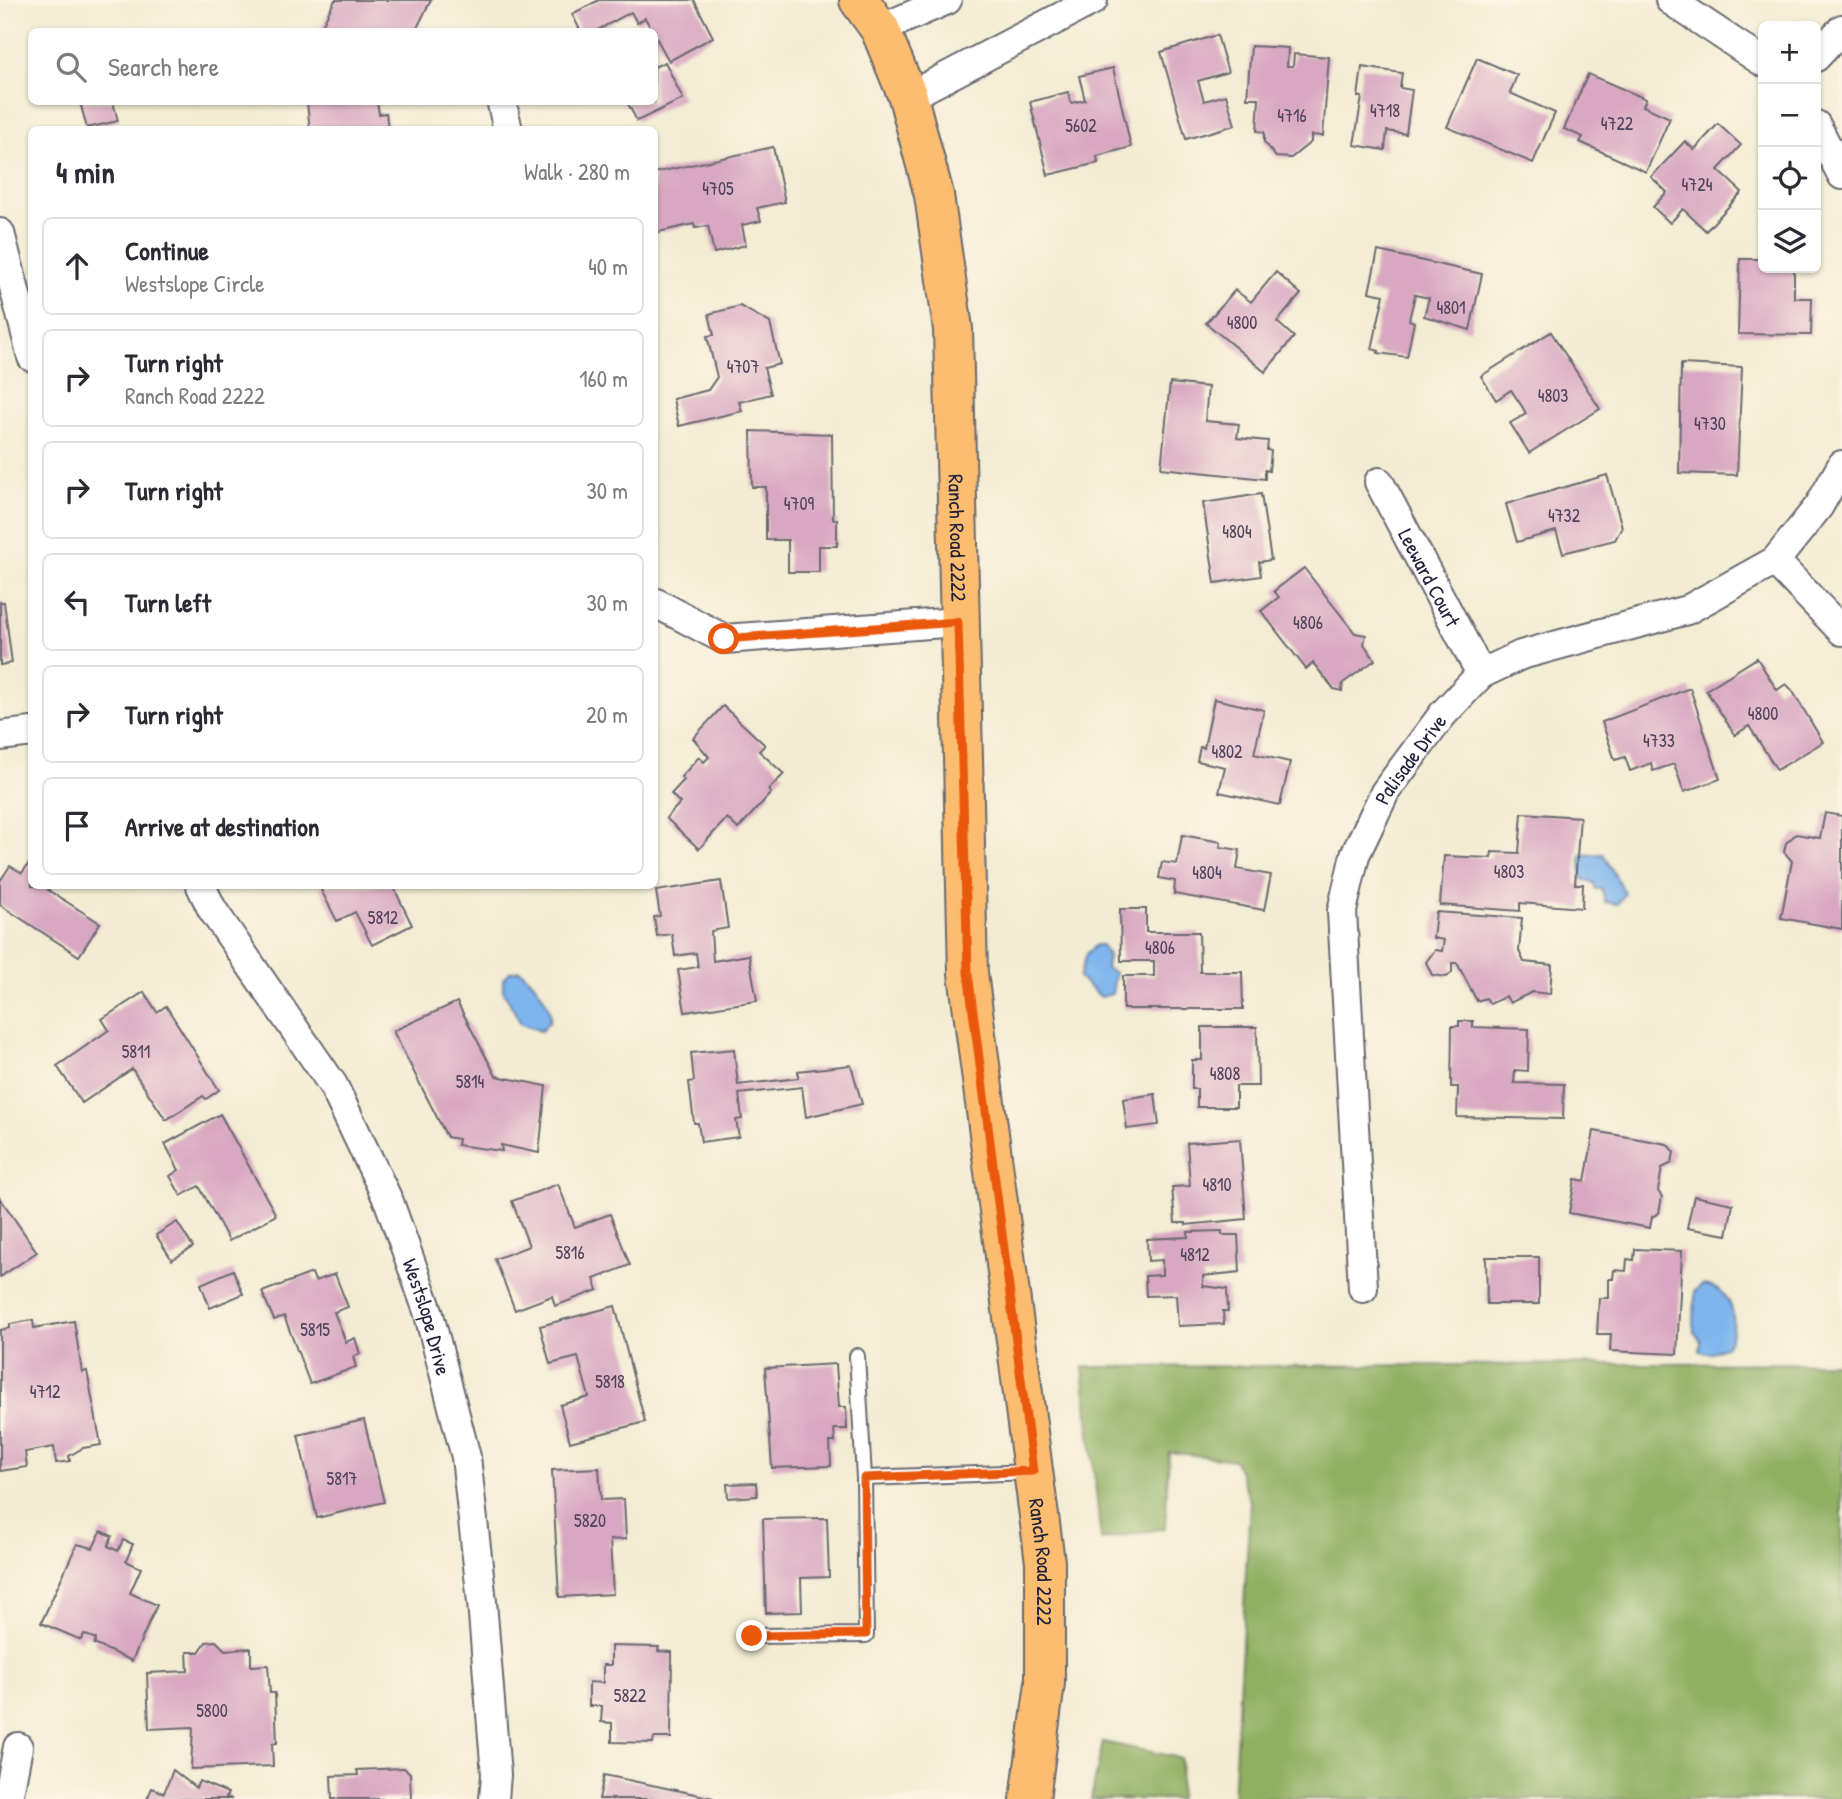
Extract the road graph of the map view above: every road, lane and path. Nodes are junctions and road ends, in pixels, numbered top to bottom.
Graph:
1 (947, 0) edge
2 (1093, 0) edge
3 (1671, 0) edge
4 (869, 14) edge
5 (1842, 29) edge
6 (1821, 52) edge
7 (1758, 59) edge
8 (908, 97) junction
9 (1821, 135) edge
10 (1842, 175) edge
11 (0, 233) edge
12 (28, 342) edge
13 (1842, 465) edge
14 (1379, 482) dead end
15 (1775, 561) junction
16 (658, 604) edge
17 (958, 622) junction
18 (1842, 631) edge
19 (1481, 674) junction
20 (28, 732) edge
21 (0, 736) edge
22 (202, 889) edge
23 (1363, 1288) dead end
24 (857, 1356) dead end
25 (1033, 1471) junction
26 (864, 1478) junction
27 (752, 1636) dead end
28 (18, 1746) dead end
29 (8, 1799) edge
30 (494, 1799) edge
31 (1030, 1799) edge

1 - 4 street
2 - 8 street
3 - 7 street
4 - 8 main road, Ranch Road 2222
5 - 6 street
8 - 17 main road, Ranch Road 2222
9 - 10 street
11 - 12 street
13 - 15 street, Palisade Drive
14 - 19 street, Leeward Court
15 - 18 street
15 - 19 street, Palisade Drive
16 - 17 street
17 - 25 main road, Ranch Road 2222
19 - 23 street, Palisade Drive
20 - 21 street
22 - 30 street, Westslope Drive
24 - 26 lane
25 - 26 lane
25 - 31 main road, Ranch Road 2222
26 - 27 lane
28 - 29 street

